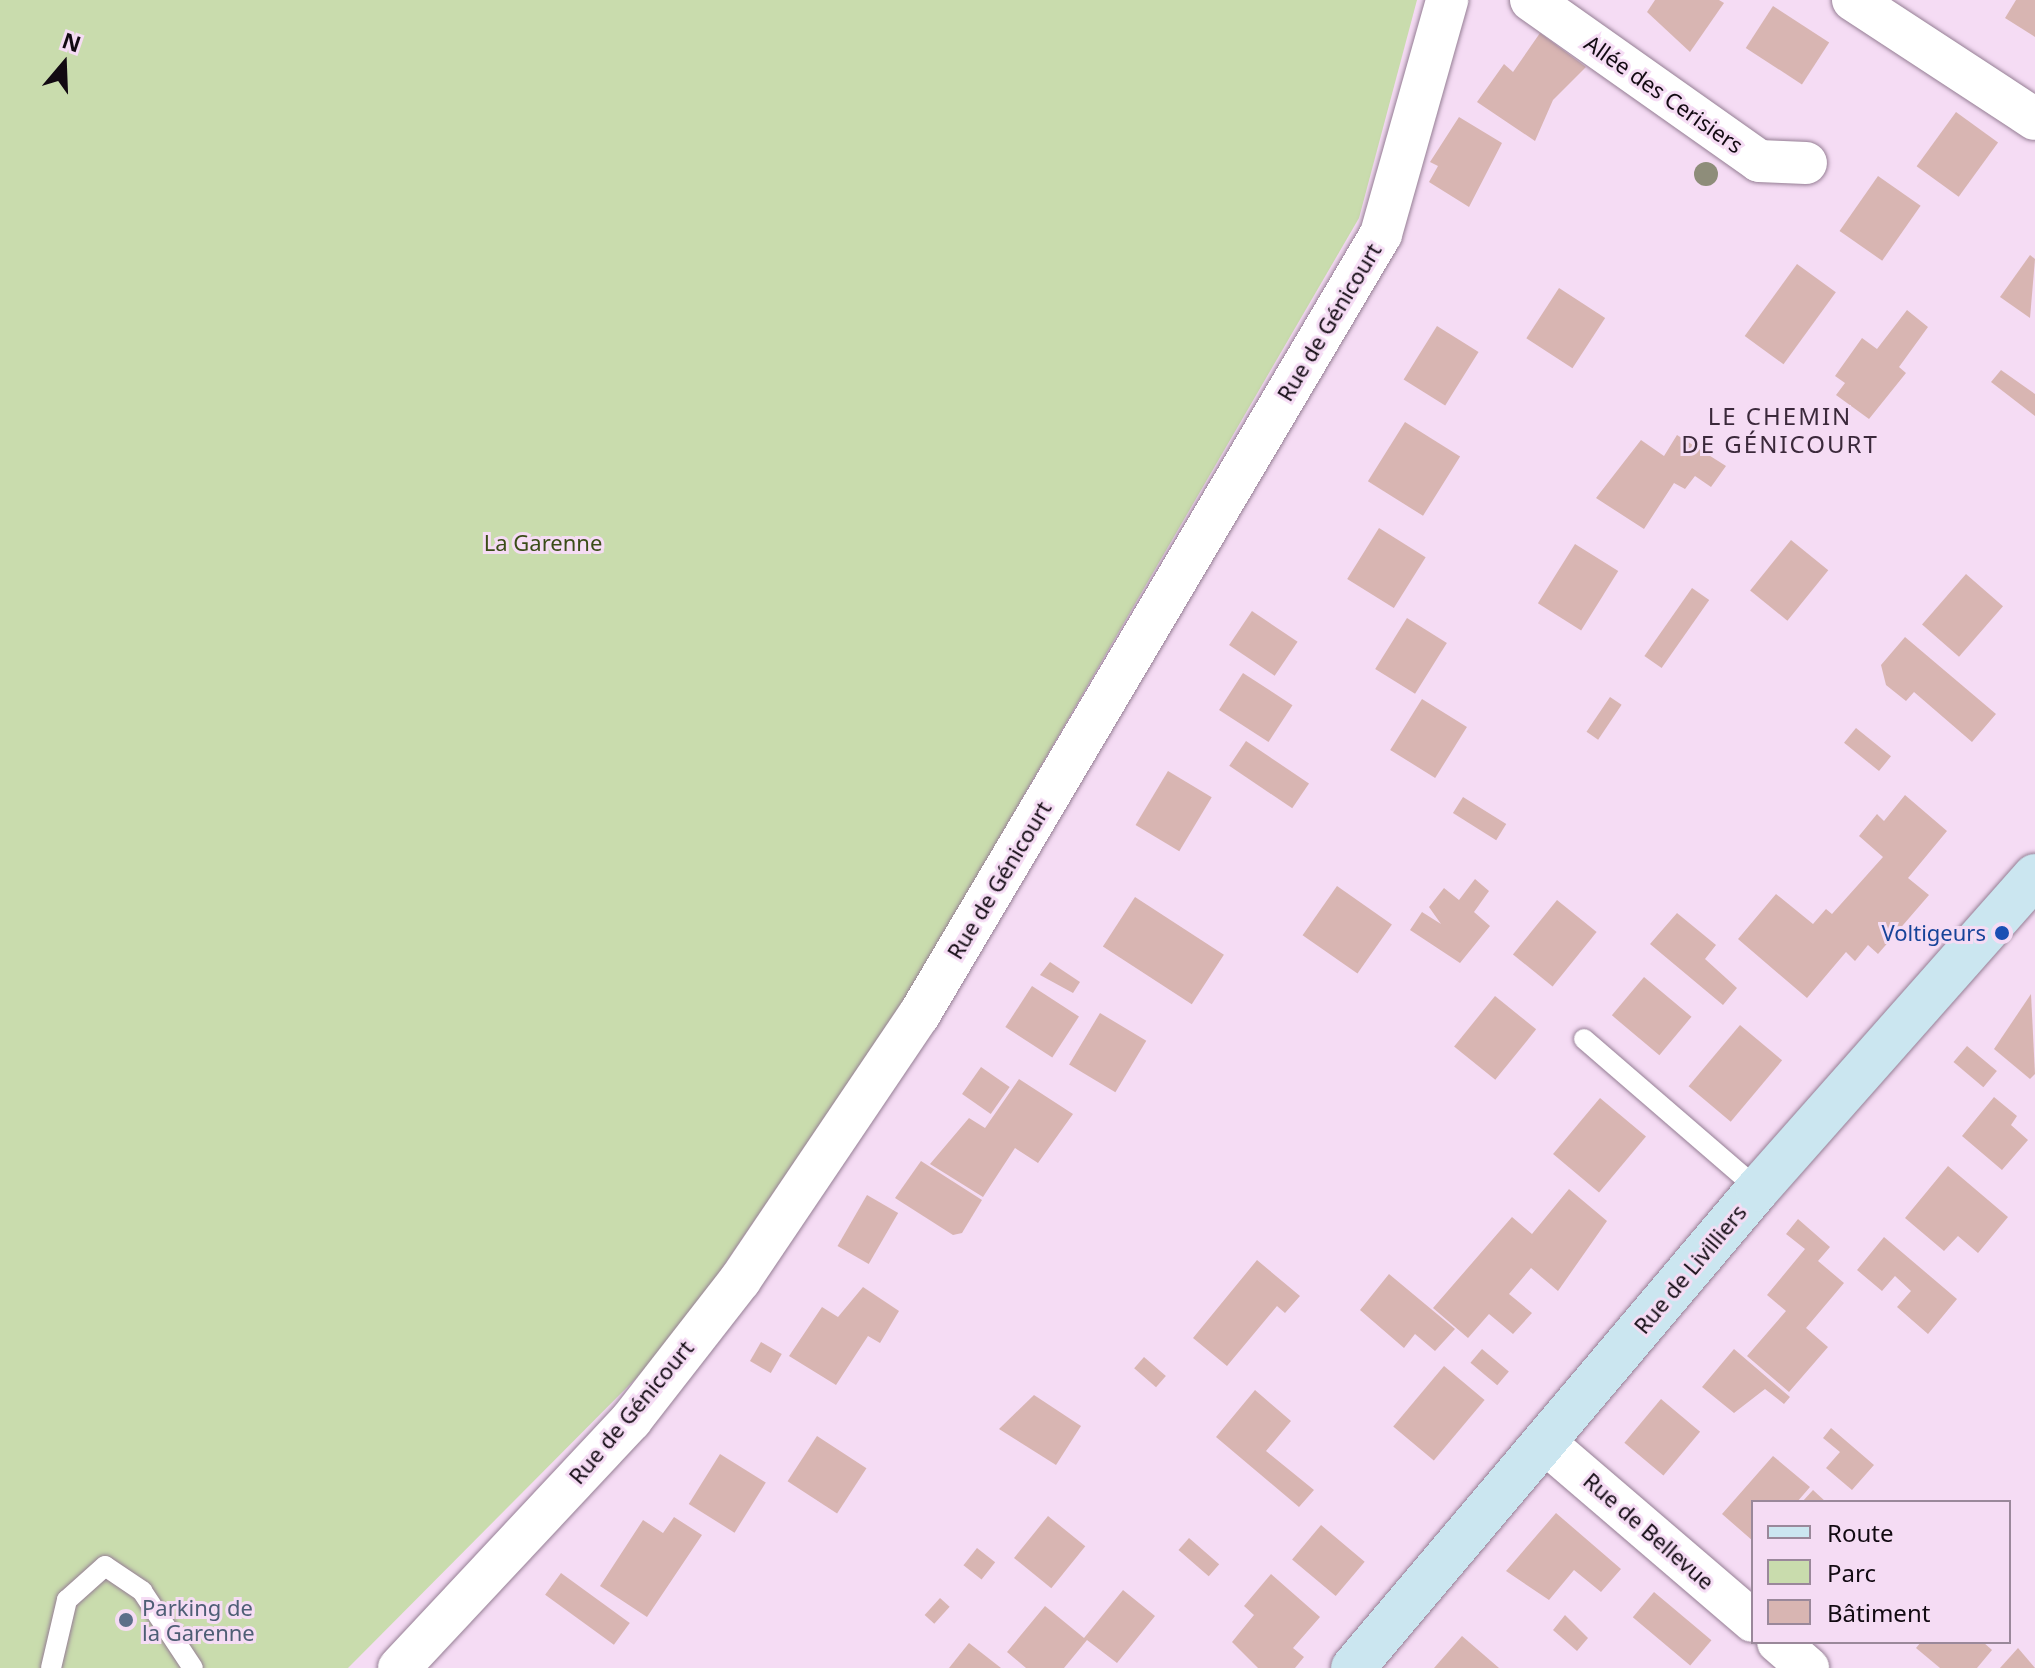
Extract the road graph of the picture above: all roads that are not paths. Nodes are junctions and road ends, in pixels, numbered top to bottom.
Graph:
1 (1447, 0) edge
2 (1531, 0) edge
3 (1853, 0) edge
4 (2035, 119) edge
5 (1806, 163) dead end
6 (2035, 876) edge
7 (1584, 1039) dead end
8 (1758, 1189) junction
9 (1544, 1442) junction
10 (1751, 1619) edge
11 (1780, 1644) edge
12 (51, 1668) edge
13 (193, 1668) edge
14 (399, 1668) edge
15 (1353, 1668) edge
16 (1808, 1668) edge

1 - 14 street, Rue de Génicourt
2 - 5 street, Allée des Cerisiers
3 - 4 street
6 - 8 street, Rue de Livilliers
7 - 8 lane
8 - 9 street, Rue de Livilliers
9 - 10 street, Rue de Bellevue
9 - 15 street, Rue de Livilliers
11 - 16 street
12 - 13 lane

